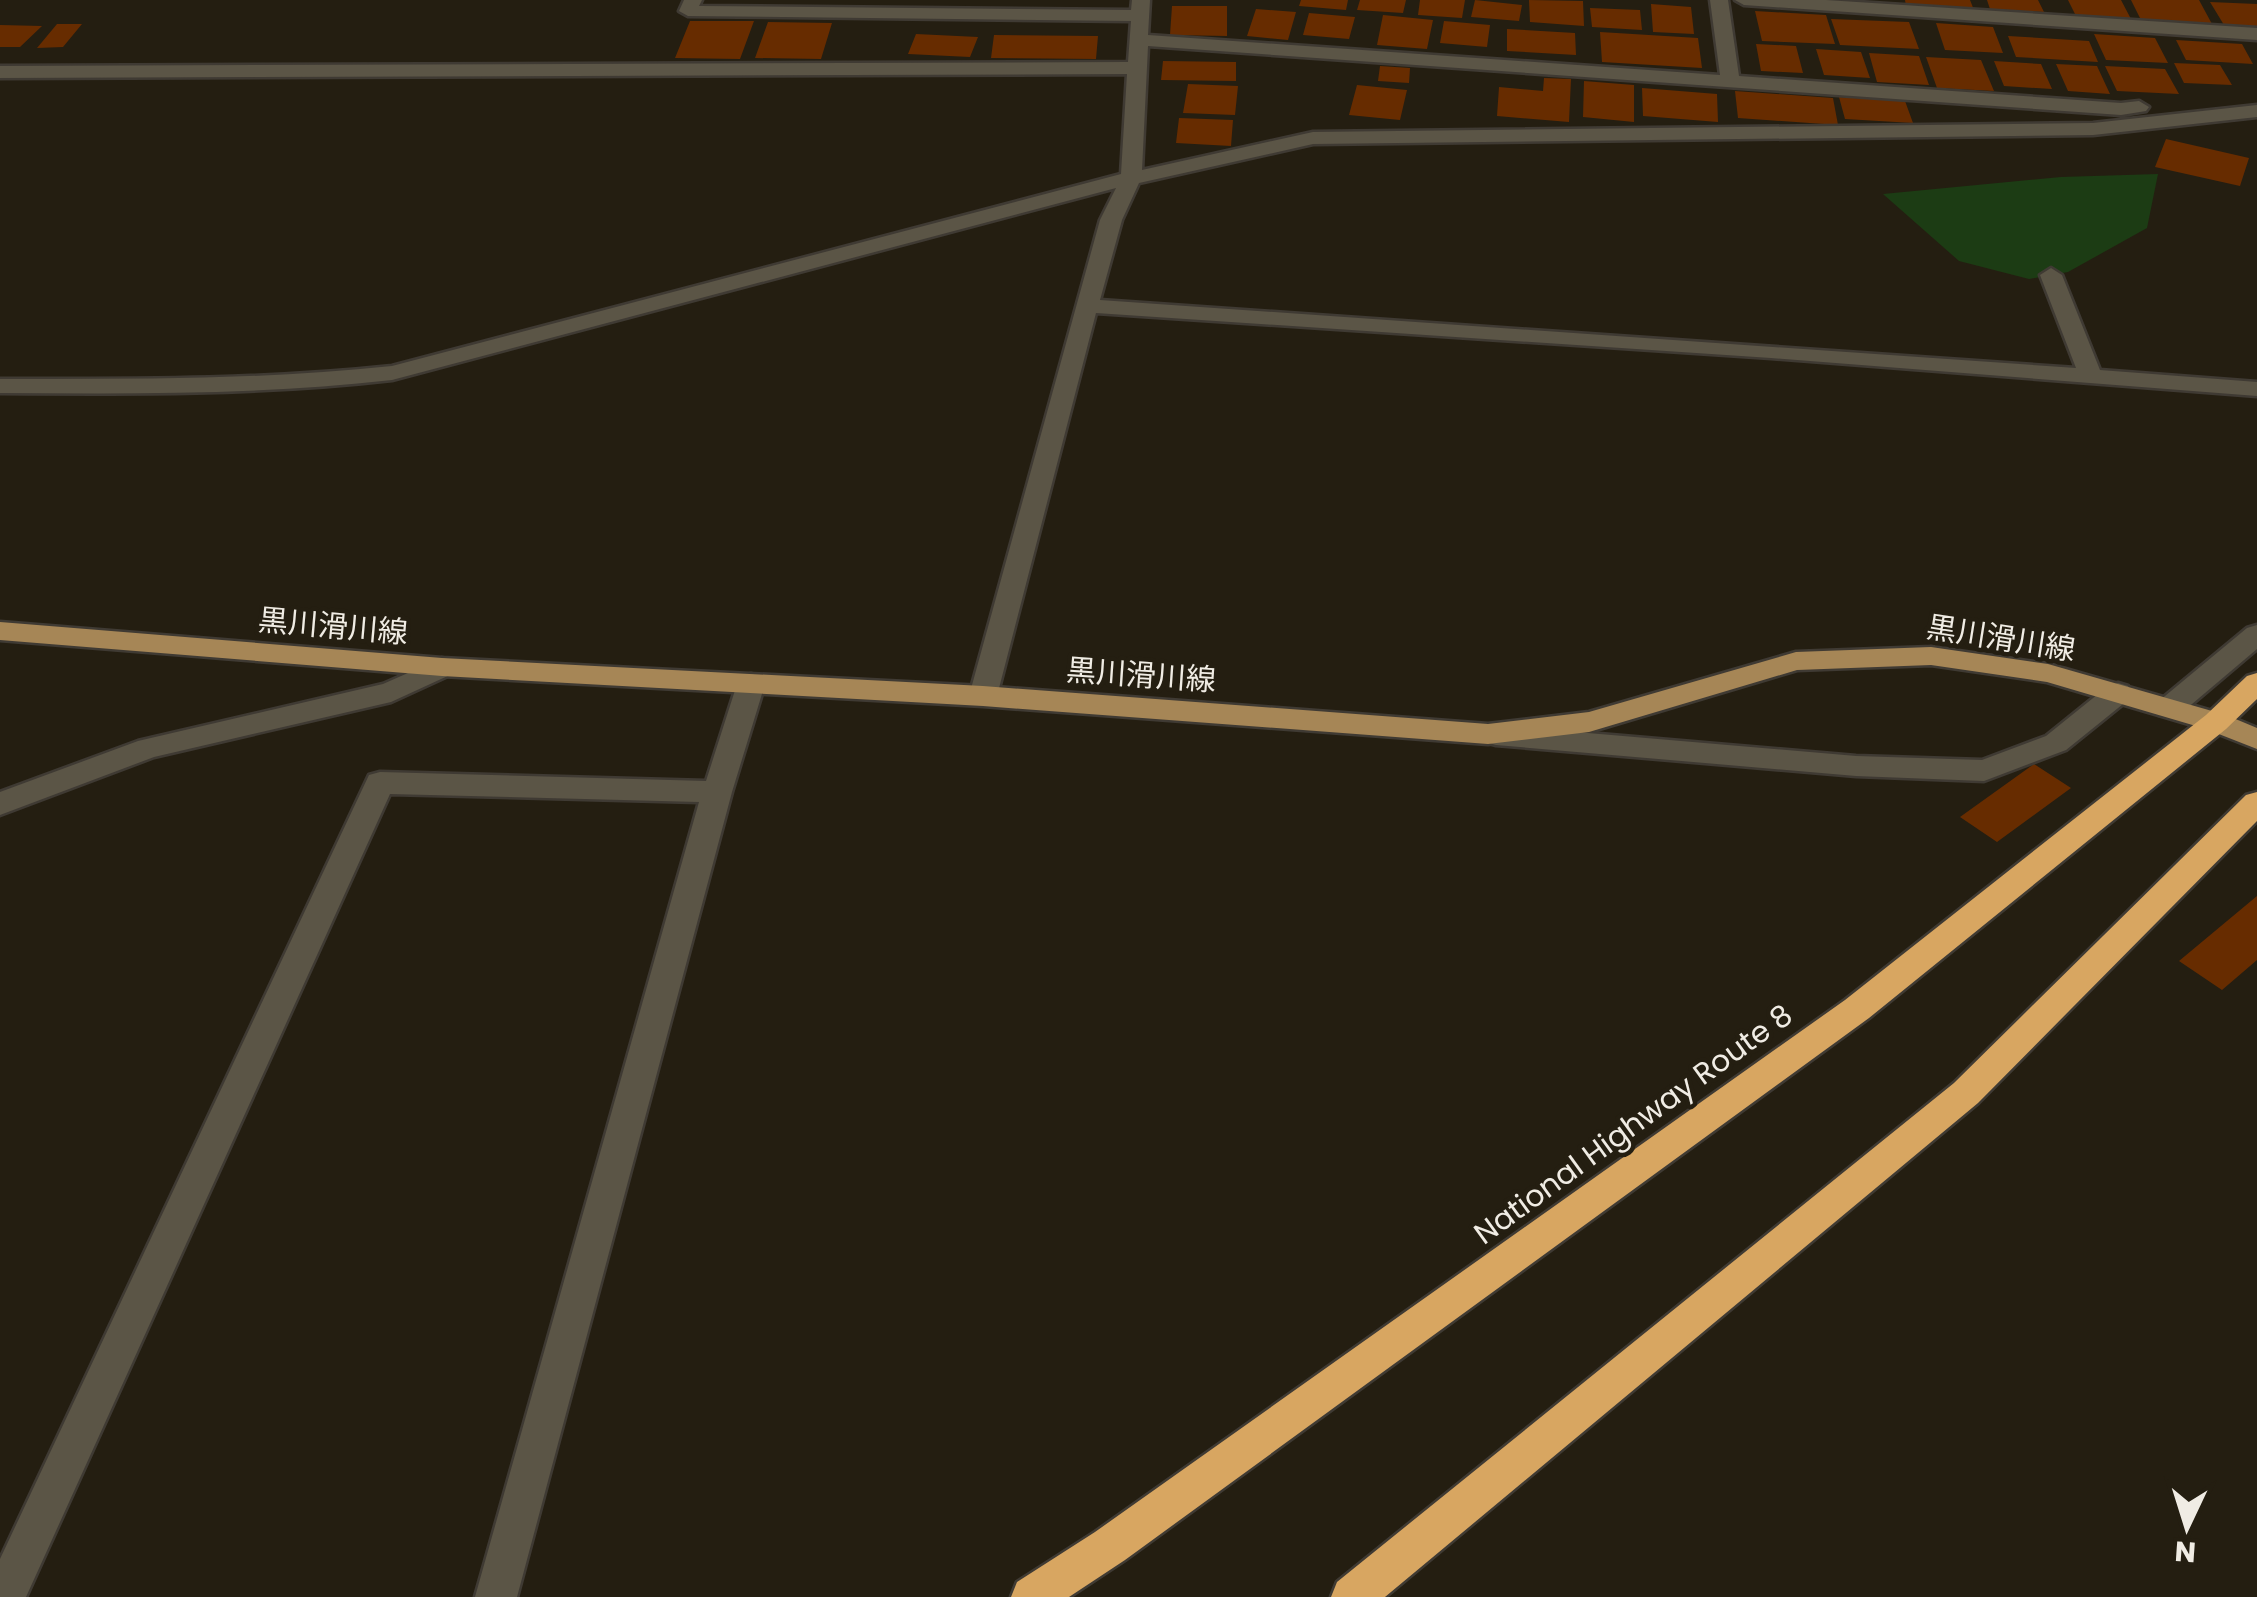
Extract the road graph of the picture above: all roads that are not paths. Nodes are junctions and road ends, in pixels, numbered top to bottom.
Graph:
1 (693, 0) edge
2 (1719, 0) edge
3 (1744, 0) edge
4 (912, 7) edge
5 (1141, 8) edge
6 (2257, 34) edge
7 (1140, 40) junction
8 (1136, 68) junction
9 (0, 72) edge
10 (1730, 80) junction
11 (2257, 92) edge
12 (2257, 111) edge
13 (1131, 178) junction
14 (2052, 275) dead end
15 (1087, 306) junction
16 (2091, 376) junction
17 (0, 386) edge
18 (2257, 389) edge
19 (0, 631) edge
20 (2257, 634) edge
21 (442, 667) junction
22 (2257, 683) edge
23 (751, 684) junction
24 (2118, 694) junction
25 (983, 696) junction
26 (2169, 708) junction
27 (2216, 722) junction
28 (1488, 734) junction
29 (2257, 739) edge
30 (717, 792) junction
31 (2257, 803) edge
32 (0, 804) edge
33 (4, 1597) edge
34 (496, 1597) edge
35 (1032, 1597) edge
36 (1352, 1597) edge

1 - 4 street
2 - 10 street
3 - 6 street
4 - 5 street
5 - 7 street
7 - 8 street
7 - 10 street
8 - 9 street
8 - 13 street
10 - 11 street
12 - 13 street
13 - 15 street
13 - 17 street
14 - 16 street
15 - 16 street
15 - 25 street
16 - 18 street
19 - 21 main road, 黒川滑川線
20 - 26 street
21 - 23 main road, 黒川滑川線
21 - 32 street
22 - 27 highway, National Highway Route 8
23 - 25 main road, 黒川滑川線
23 - 30 street
24 - 26 main road, 黒川滑川線
24 - 28 main road, 黒川滑川線
24 - 28 street
25 - 28 main road, 黒川滑川線
26 - 27 main road, 黒川滑川線
27 - 29 main road, 黒川滑川線
27 - 35 highway, National Highway Route 8
30 - 33 street
30 - 34 street
31 - 36 highway

